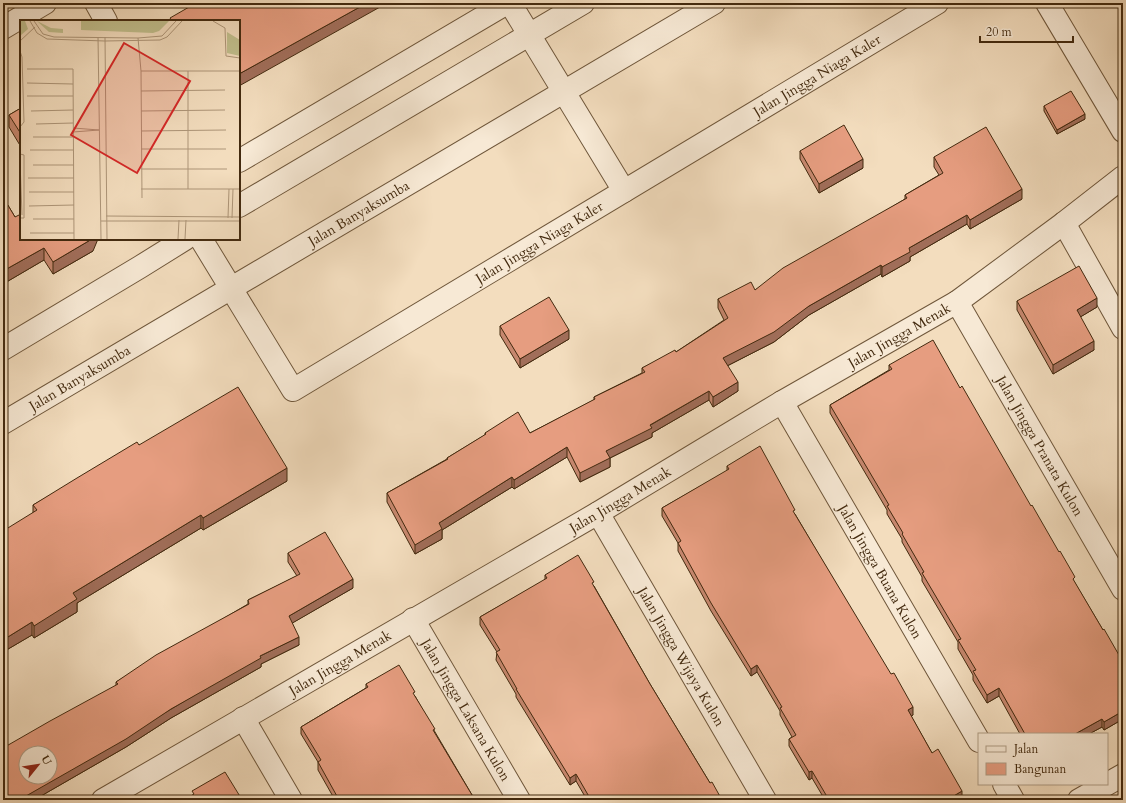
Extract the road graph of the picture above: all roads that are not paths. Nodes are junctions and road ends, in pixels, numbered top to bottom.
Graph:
1 (96, 3) edge
2 (509, 3) edge
3 (583, 3) edge
4 (714, 3) edge
5 (937, 3) edge
6 (1048, 3) edge
7 (46, 10) edge
8 (22, 20) edge
9 (105, 20) edge
10 (20, 21) edge
11 (3, 28) edge
12 (530, 35) junction
13 (564, 92) junction
14 (1123, 131) edge
15 (240, 160) edge
16 (1123, 176) edge
17 (624, 191) junction
18 (240, 205) edge
19 (1064, 223) junction
20 (183, 240) edge
21 (202, 240) edge
22 (231, 288) junction
23 (957, 302) junction
24 (1123, 328) edge
25 (3, 349) edge
26 (782, 402) junction
27 (3, 423) edge
28 (598, 513) junction
29 (1123, 589) edge
30 (413, 619) junction
31 (243, 718) junction
32 (978, 739) edge
33 (1123, 775) edge
34 (1108, 784) edge
35 (1005, 785) edge
36 (1105, 785) edge
37 (103, 800) edge
38 (291, 800) edge
39 (519, 800) edge
40 (766, 800) edge
41 (1013, 800) edge
42 (1079, 800) edge

1 - 9 street
2 - 12 street
2 - 15 street
3 - 12 street
4 - 13 street, Jalan Banyaksumba
5 - 17 street, Jalan Jingga Niaga Kaler
6 - 14 street
7 - 8 street
10 - 11 street
12 - 13 street
12 - 18 street
13 - 17 street
13 - 22 street, Jalan Banyaksumba
16 - 19 street, Jalan Jingga Menak
17 - 22 street, Jalan Jingga Niaga Kaler
19 - 23 street, Jalan Jingga Menak
19 - 24 street
20 - 25 street
21 - 22 street, Jalan Jingga Niaga Kaler
22 - 27 street, Jalan Banyaksumba
23 - 26 street, Jalan Jingga Menak
23 - 29 street, Jalan Jingga Pranata Kulon
26 - 28 street, Jalan Jingga Menak
26 - 32 street, Jalan Jingga Buana Kulon
28 - 30 street, Jalan Jingga Menak
28 - 40 street, Jalan Jingga Wijaya Kulon
30 - 31 street, Jalan Jingga Menak
30 - 39 street, Jalan Jingga Laksana Kulon
31 - 37 street, Jalan Jingga Menak
31 - 38 street
33 - 34 street
35 - 41 street
36 - 42 street

